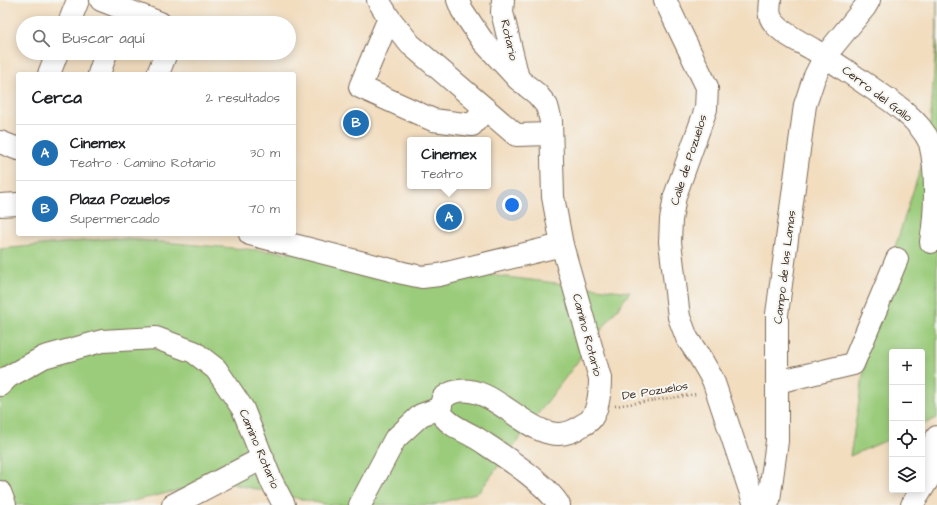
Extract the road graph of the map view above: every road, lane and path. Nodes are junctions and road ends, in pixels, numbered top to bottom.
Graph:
1 (78, 0) edge
2 (101, 0) edge
3 (378, 0) edge
4 (503, 0) edge
5 (665, 0) edge
6 (770, 0) edge
7 (869, 0) edge
8 (456, 3) edge
9 (72, 16) edge
10 (119, 16) edge
11 (389, 18) junction
12 (825, 56) junction
13 (55, 60) edge
14 (104, 60) edge
15 (163, 60) edge
16 (50, 72) edge
17 (100, 72) edge
18 (159, 72) edge
19 (518, 79) junction
20 (486, 110) junction
21 (551, 134) junction
22 (0, 142) edge
23 (16, 148) edge
24 (16, 204) edge
25 (0, 205) edge
26 (258, 236) edge
27 (931, 242) dead end
28 (562, 245) junction
29 (897, 259) dead end
30 (777, 382) junction
31 (0, 385) edge
32 (717, 391) junction
33 (440, 408) junction
34 (595, 409) junction
35 (937, 437) edge
36 (263, 458) junction
37 (925, 461) edge
38 (937, 465) edge
39 (0, 492) edge
40 (905, 493) edge
41 (5, 505) edge
42 (173, 505) edge
43 (284, 505) edge
44 (360, 505) edge
45 (559, 505) edge
46 (755, 505) edge
47 (767, 505) edge
48 (896, 505) edge
49 (912, 505) edge

1 - 9 street
2 - 10 street
3 - 11 street
4 - 19 street, Rotario
5 - 32 street, Calle de Pozuelos
6 - 12 street, Cerro del Gallo
7 - 12 street, Campo de las Lamas
8 - 19 street, Camino Rotario
11 - 20 street
11 - 20 street
12 - 27 street, Cerro del Gallo
12 - 30 street, Campo de las Lamas
13 - 16 street
14 - 17 street
15 - 18 street
19 - 21 street, Camino Rotario
20 - 21 street
21 - 28 street, Camino Rotario
22 - 23 street
24 - 25 street
26 - 28 street
28 - 34 street, Camino Rotario
29 - 30 street
30 - 47 street, Campo de las Lamas
31 - 36 street, Camino Rotario
32 - 34 path, De Pozuelos
32 - 46 street, Calle de Pozuelos
33 - 34 street, Camino Rotario
33 - 44 street
33 - 45 street
35 - 37 street
36 - 42 street
36 - 43 street, Camino Rotario
38 - 49 street
39 - 41 street
40 - 48 street

